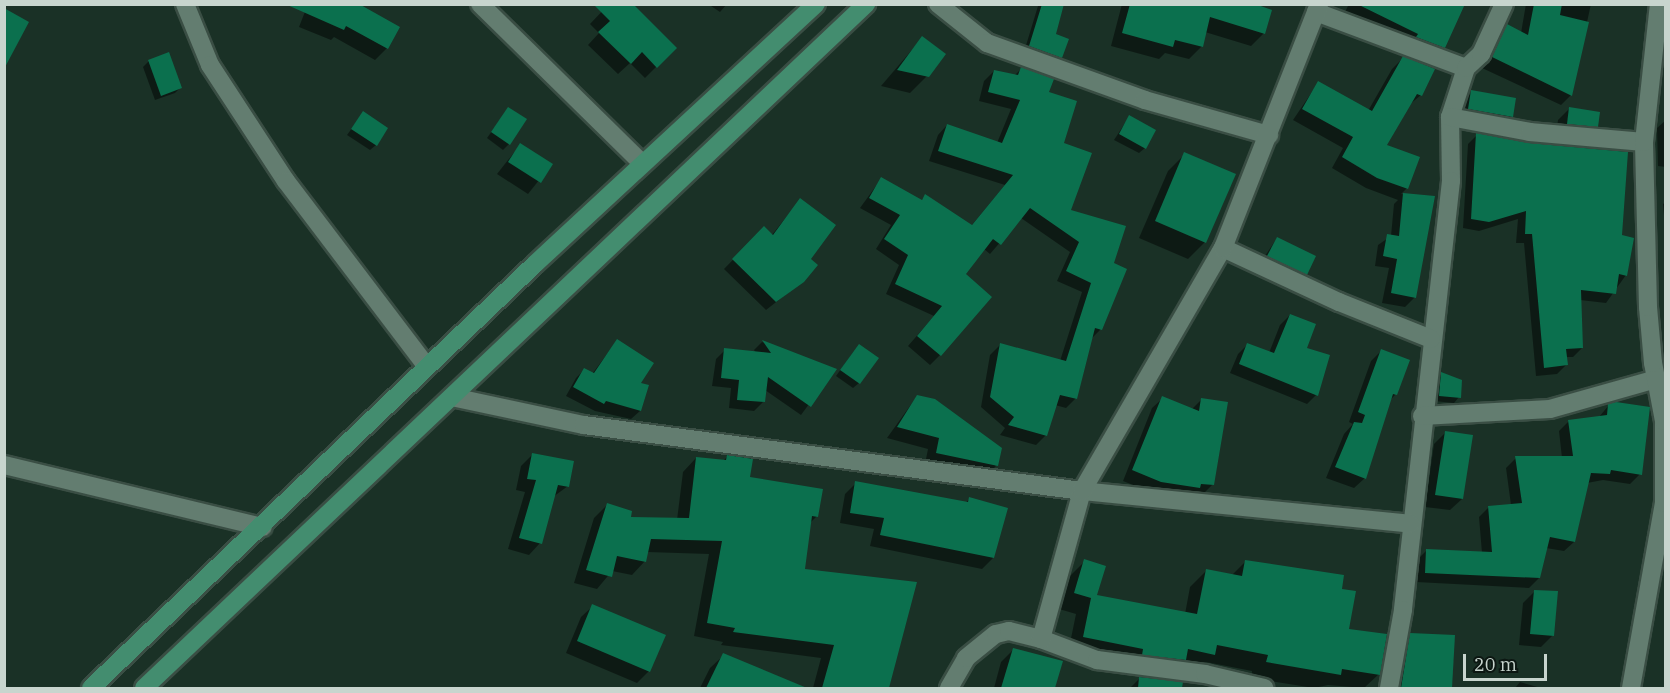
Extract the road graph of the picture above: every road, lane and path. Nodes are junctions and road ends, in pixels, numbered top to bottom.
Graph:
1 (185, 4) edge
2 (480, 4) edge
3 (816, 4) edge
4 (866, 4) edge
5 (938, 4) edge
6 (1504, 4) edge
7 (1659, 4) edge
8 (1317, 8) edge
9 (1466, 68) junction
10 (1450, 117) junction
11 (1269, 135) junction
12 (1644, 142) junction
13 (642, 163) junction
14 (1223, 248) junction
15 (1657, 306) edge
16 (1431, 339) junction
17 (427, 366) junction
18 (1656, 379) junction
19 (452, 396) junction
20 (1422, 416) junction
21 (4, 465) edge
22 (1082, 490) junction
23 (1665, 503) edge
24 (1410, 524) junction
25 (263, 527) junction
26 (1041, 639) junction
27 (91, 688) edge
28 (144, 688) edge
29 (949, 688) edge
30 (1264, 688) edge
31 (1389, 688) edge
32 (1631, 688) edge

1 - 17 street
2 - 13 street
3 - 13 main road
4 - 19 main road
5 - 11 street
6 - 9 street
7 - 12 street
8 - 9 street
8 - 11 street
9 - 10 street
10 - 12 street
10 - 16 street
11 - 14 street
12 - 15 street
13 - 17 main road
14 - 16 street
14 - 22 street
15 - 18 street
16 - 20 street
17 - 25 main road
18 - 20 street
18 - 23 street
19 - 22 street
19 - 28 main road
20 - 24 street
21 - 25 street
22 - 24 street
22 - 26 street
23 - 32 street
24 - 31 street
25 - 27 main road
26 - 29 street
26 - 30 street

